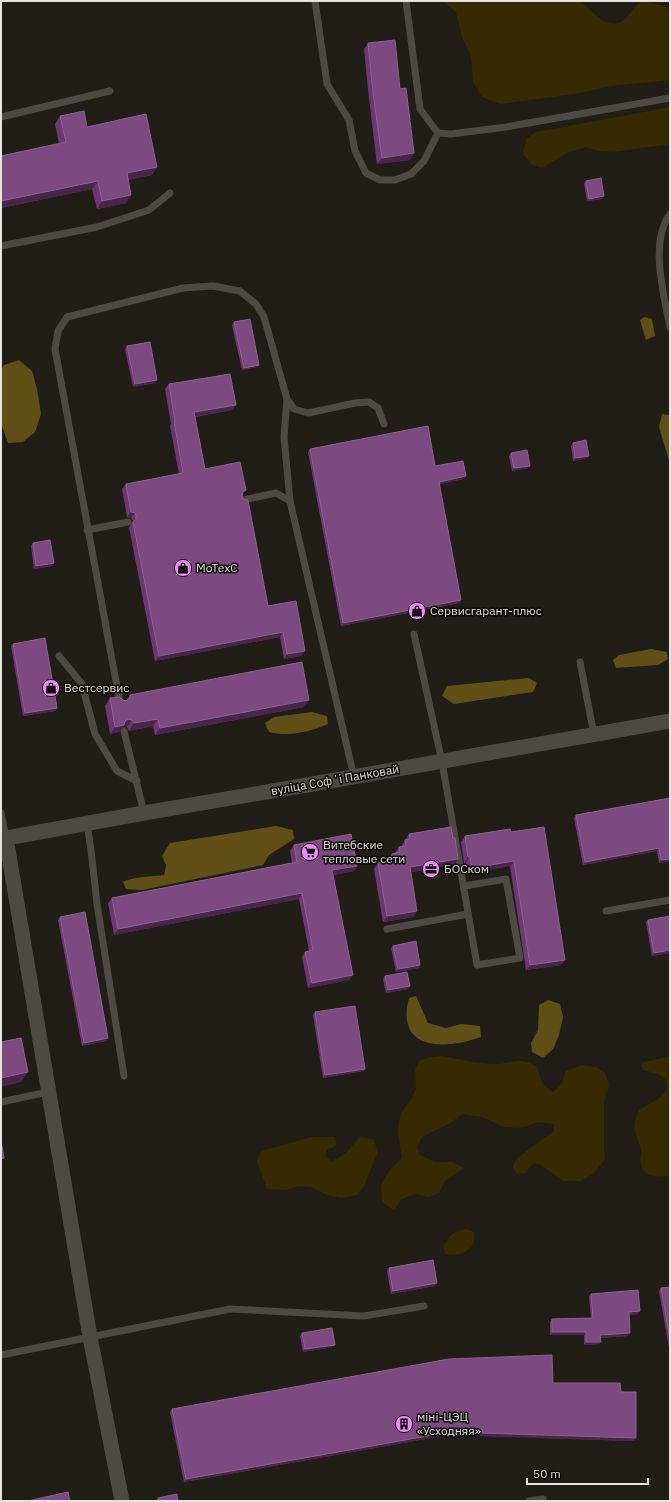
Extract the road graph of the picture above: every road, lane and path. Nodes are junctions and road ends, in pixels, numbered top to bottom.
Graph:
1 (315, 1) edge
2 (406, 1) edge
3 (110, 91) dead end
4 (670, 98) edge
5 (1, 118) edge
6 (438, 133) junction
7 (170, 193) dead end
8 (670, 214) edge
9 (1, 246) edge
10 (666, 284) edge
11 (670, 327) edge
12 (287, 399) junction
13 (384, 424) dead end
14 (243, 500) edge
15 (290, 501) junction
16 (128, 522) dead end
17 (88, 530) junction
18 (414, 634) dead end
19 (59, 656) dead end
20 (580, 662) dead end
21 (120, 703) edge
22 (670, 721) edge
23 (124, 732) edge
24 (594, 735) junction
25 (442, 762) junction
26 (354, 777) junction
27 (137, 781) junction
28 (144, 812) junction
29 (1, 813) edge
30 (87, 824) junction
31 (3, 839) edge
32 (464, 886) junction
33 (670, 900) edge
34 (606, 911) dead end
35 (468, 914) junction
36 (387, 929) dead end
37 (124, 1076) dead end
38 (48, 1092) junction
39 (1, 1102) edge
40 (424, 1306) dead end
41 (90, 1337) junction
42 (1, 1355) edge
43 (543, 1499) dead end
44 (122, 1501) edge
45 (529, 1501) edge

1 - 6 lane
2 - 6 lane
3 - 5 lane
4 - 6 lane
7 - 9 lane
8 - 10 lane
10 - 11 lane
12 - 13 lane
12 - 15 lane
12 - 17 lane
14 - 15 lane
15 - 26 lane
16 - 17 lane
17 - 21 lane
18 - 25 lane
19 - 27 lane
20 - 24 lane
22 - 24 street, вуліца Софʼі Панковай
23 - 27 lane
24 - 25 street, вуліца Софʼі Панковай
25 - 26 street, вуліца Софʼі Панковай
25 - 32 lane
26 - 28 street, вуліца Софʼі Панковай
27 - 28 lane
28 - 30 street, вуліца Софʼі Панковай
29 - 31 lane
30 - 31 street, вуліца Софʼі Панковай
30 - 37 lane
31 - 38 street
32 - 35 lane
32 - 35 lane
33 - 34 lane
35 - 36 lane
38 - 39 lane
38 - 41 street
40 - 41 lane
41 - 42 lane
41 - 44 street
43 - 45 lane

